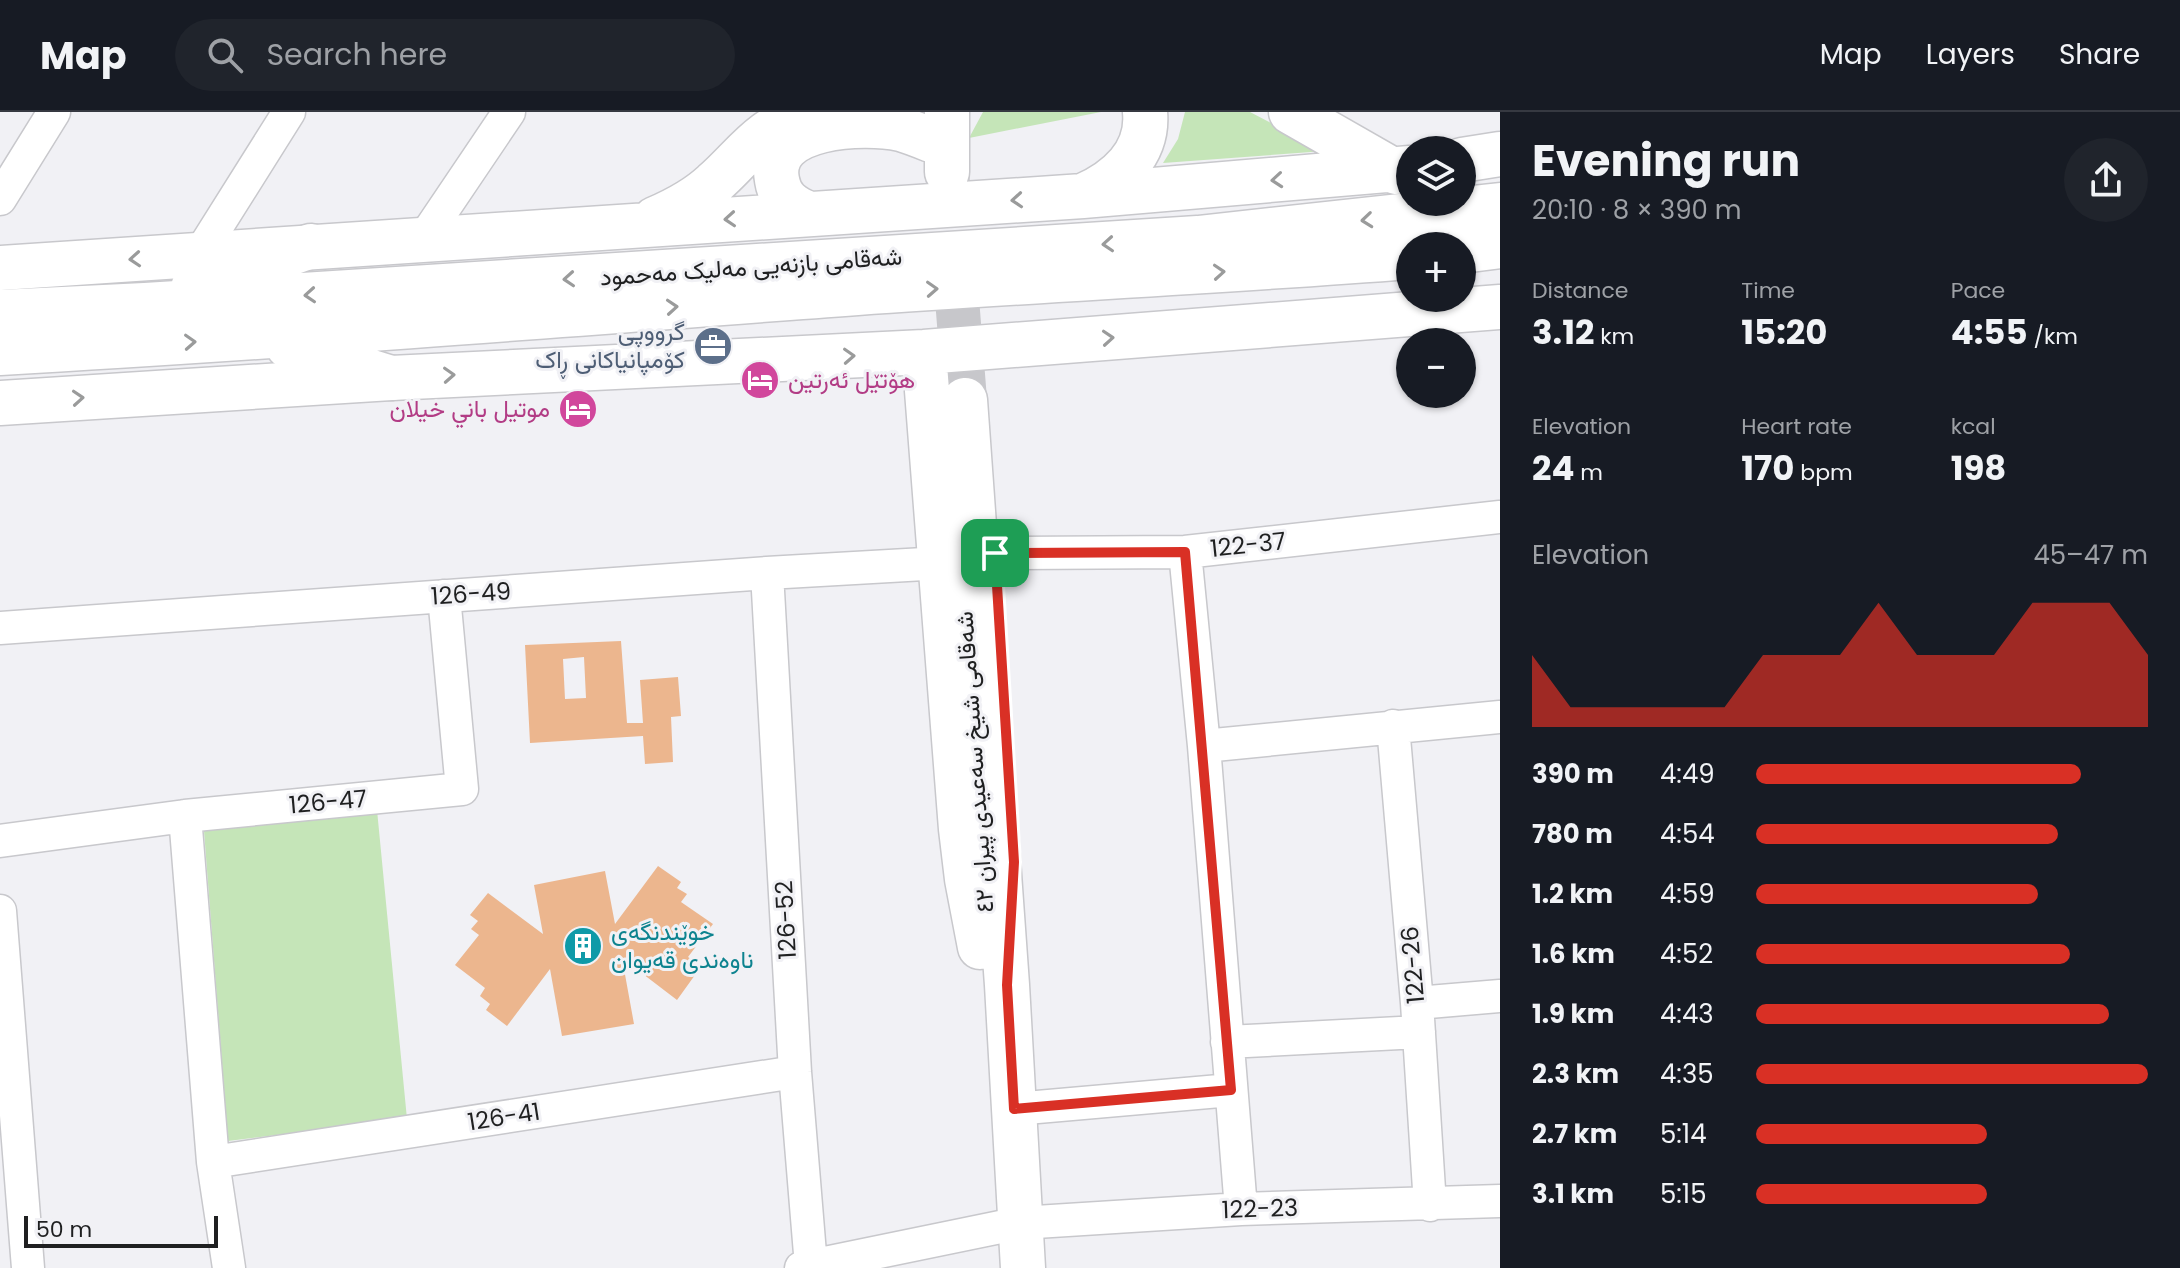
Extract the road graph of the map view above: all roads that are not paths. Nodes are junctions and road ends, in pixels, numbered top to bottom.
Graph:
1 (54, 112) edge
2 (289, 112) edge
3 (509, 112) edge
4 (838, 112) edge
5 (1145, 112) edge
6 (1291, 112) edge
7 (941, 135) edge
8 (1500, 154) edge
9 (1476, 158) edge
10 (1396, 168) edge
11 (1396, 173) edge
12 (1083, 196) junction
13 (0, 199) edge
14 (1490, 213) edge
15 (809, 214) junction
16 (641, 225) junction
17 (1476, 232) edge
18 (424, 238) junction
19 (311, 246) junction
20 (199, 255) junction
21 (1396, 258) edge
22 (0, 268) edge
23 (145, 305) junction
24 (1500, 307) edge
25 (0, 312) edge
26 (262, 338) junction
27 (980, 348) junction
28 (924, 352) junction
29 (0, 353) edge
30 (391, 378) junction
31 (958, 400) tunnel mouth
32 (0, 403) edge
33 (1500, 517) edge
34 (1185, 552) junction
35 (995, 553) junction
36 (942, 563) junction
37 (767, 573) junction
38 (444, 596) junction
39 (0, 628) edge
40 (1500, 717) edge
41 (1393, 726) junction
42 (1204, 746) junction
43 (185, 816) junction
44 (0, 841) edge
45 (0, 911) edge
46 (998, 986) junction
47 (1500, 996) edge
48 (1418, 1017) junction
49 (1227, 1042) junction
50 (795, 1072) junction
51 (1231, 1090) junction
52 (1014, 1109) junction
53 (213, 1162) junction
54 (1500, 1201) edge
55 (1430, 1205) junction
56 (1241, 1209) junction
57 (1009, 1239) edge
58 (806, 1267) edge
59 (28, 1268) edge
60 (229, 1268) edge
61 (1023, 1268) edge

1 - 13 street
2 - 20 street
3 - 18 street
4 - 16 main road
5 - 12 main road
6 - 10 main road
7 - 15 main road
8 - 9 main road
11 -> 12 main road
12 -> 15 main road
14 - 17 main road, شەقامی بازنەیی مەلیک مەحمود
14 -> 23 main road, شەقامی بازنەیی مەلیک مەحمود
15 -> 16 main road
16 - 18 main road
18 - 19 main road
19 - 20 main road
19 - 23 main road
20 -> 22 main road
26 -> 21 main road, شەقامی بازنەیی مەلیک مەحمود
23 - 25 main road, شەقامی بازنەیی مەلیک مەحمود
27 -> 24 main road
29 -> 26 main road, شەقامی بازنەیی مەلیک مەحمود
26 - 30 main road
27 - 28 main road
27 - 35 main road
30 -> 28 main road
28 - 36 main road
32 -> 30 main road
31 - 46 main road, شەقامی شیخ سەعیدی پیران ٤٢
33 - 34 street, 122-37
34 - 35 street, 122-37
34 - 42 street
35 - 46 main road
36 - 37 street, 126-49
36 - 46 main road
37 - 38 street, 126-49
37 - 50 street, 126-52
38 - 39 street, 126-49
38 - 43 street, 126-47
40 - 41 street
41 - 42 street
41 - 48 street, 122-26
42 - 49 street
43 - 44 street, 126-47
43 - 53 street
45 - 59 street
46 - 52 main road, شەقامی شیخ سەعیدی پیران ٤٢
46 - 57 main road, شەقامی شیخ سەعیدی پیران ٤٢
47 - 48 street
48 - 49 street
48 - 55 street, 122-26
49 - 51 street
50 - 53 street, 126-41
50 - 58 street, 126-52
51 - 52 street
51 - 56 street
52 - 57 main road, شەقامی شیخ سەعیدی پیران ٤٢
53 - 60 street
54 - 55 street, 122-23
55 - 56 street, 122-23
56 - 57 street, 122-23
57 - 58 street, 122-23
57 - 61 main road, شەقامی شیخ سەعیدی پیران ٤٢

